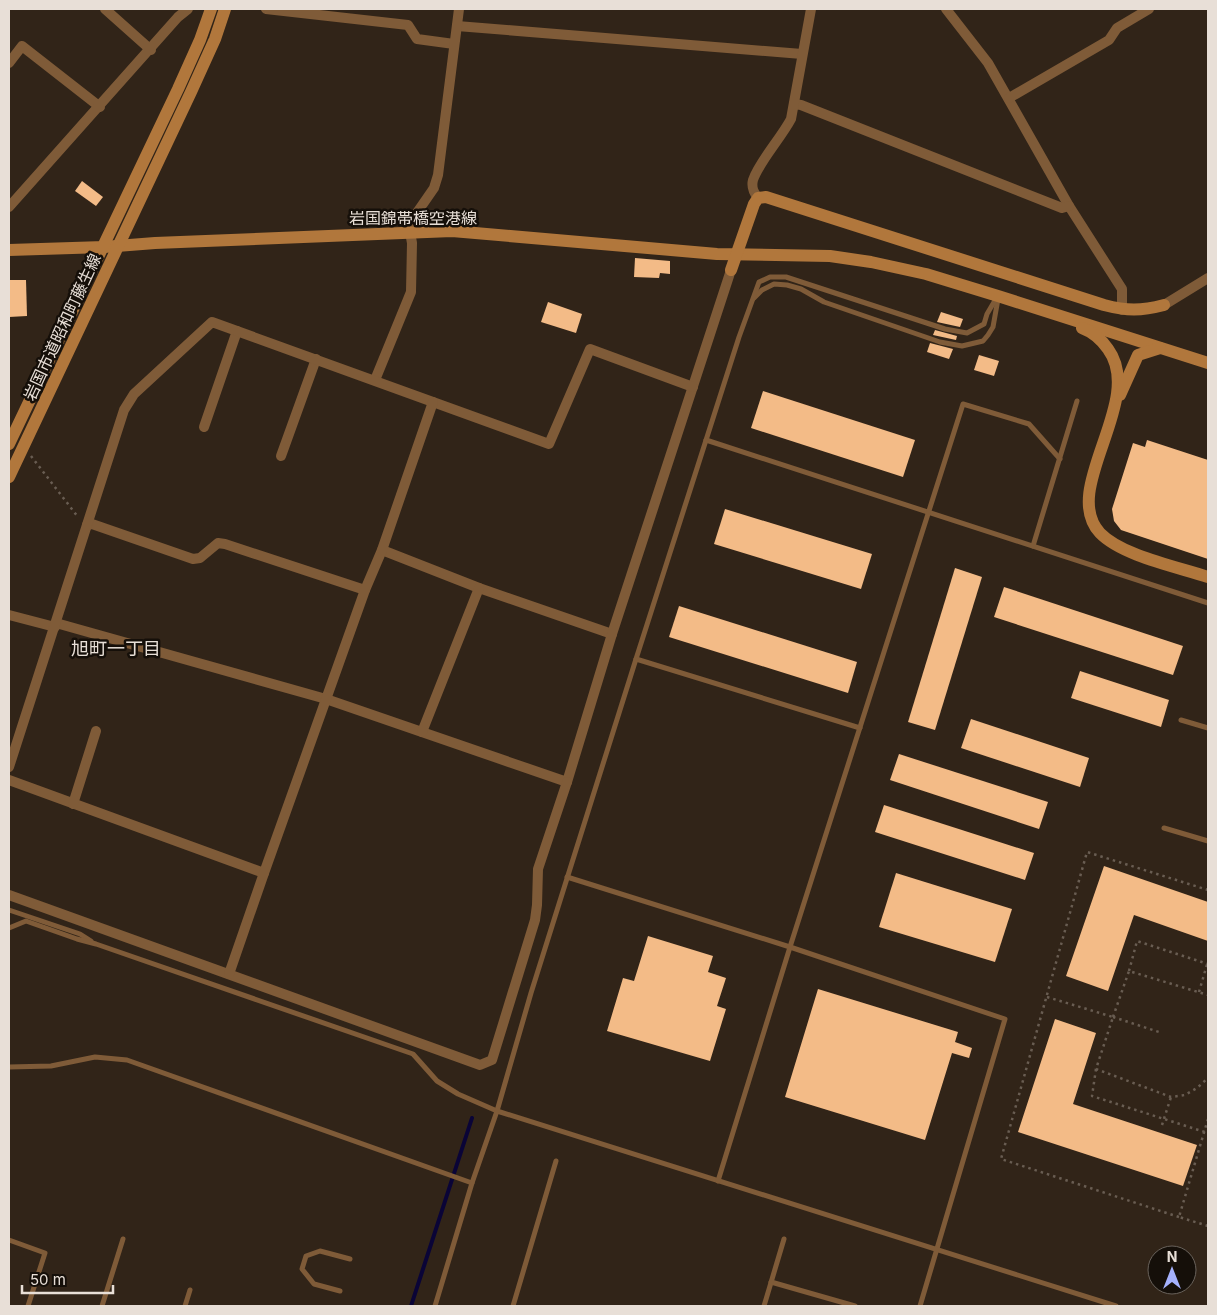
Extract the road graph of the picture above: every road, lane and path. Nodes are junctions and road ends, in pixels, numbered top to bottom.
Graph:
1 (105, 9) edge
2 (188, 9) edge
3 (211, 9) edge
4 (225, 9) edge
5 (266, 9) edge
6 (459, 9) edge
7 (811, 9) edge
8 (946, 9) edge
9 (1149, 9) edge
10 (457, 26) junction
11 (454, 44) junction
12 (150, 50) junction
13 (802, 54) junction
14 (9, 63) edge
15 (1009, 98) junction
16 (794, 104) junction
17 (100, 107) junction
18 (758, 198) junction
19 (1069, 206) junction
20 (9, 207) edge
21 (410, 232) junction
22 (119, 245) junction
23 (104, 247) junction
24 (9, 250) edge
25 (737, 254) junction
26 (731, 270) joint
27 (1208, 278) edge
28 (998, 296) junction
29 (753, 298) junction
30 (1017, 302) junction
31 (1164, 305) joint
32 (1122, 310) junction
33 (237, 331) junction
34 (1160, 348) junction
35 (316, 359) junction
36 (1208, 363) edge
37 (375, 380) junction
38 (693, 388) junction
39 (1077, 401) dead end
40 (433, 402) junction
41 (1114, 411) junction
42 (204, 427) dead end
43 (706, 440) junction
44 (9, 444) edge
45 (21, 450) junction
46 (282, 456) dead end
47 (1060, 459) junction
48 (9, 477) edge
49 (929, 512) junction
50 (87, 525) junction
51 (1033, 546) junction
52 (382, 550) junction
53 (1208, 577) edge
54 (479, 588) junction
55 (366, 590) junction
56 (1208, 603) edge
57 (9, 616) edge
58 (55, 625) junction
59 (612, 634) junction
60 (636, 659) junction
61 (326, 699) junction
62 (1182, 720) dead end
63 (860, 728) junction
64 (1208, 728) edge
65 (96, 731) dead end
66 (422, 732) junction
67 (9, 767) edge
68 (9, 780) edge
69 (567, 782) junction
70 (73, 804) junction
71 (1164, 828) dead end
72 (1208, 841) edge
73 (264, 873) junction
74 (567, 877) junction
75 (1208, 890) edge
76 (9, 895) edge
77 (9, 910) edge
78 (9, 928) edge
79 (96, 944) junction
80 (790, 947) junction
81 (1208, 962) edge
82 (1129, 971) junction
83 (229, 974) junction
84 (1200, 992) junction
85 (1208, 995) edge
86 (1047, 997) junction
87 (1113, 1017) junction
88 (1110, 1026) junction
89 (1158, 1032) dead end
90 (9, 1067) edge
91 (1096, 1070) junction
92 (1208, 1078) edge
93 (1171, 1098) junction
94 (498, 1111) junction
95 (1208, 1120) edge
96 (1162, 1125) dead end
97 (1208, 1133) edge
98 (556, 1161) dead end
99 (718, 1181) junction
100 (472, 1183) junction
101 (1179, 1217) junction
102 (1208, 1226) edge
103 (123, 1239) dead end
104 (784, 1239) dead end
105 (9, 1240) edge
106 (936, 1250) junction
107 (350, 1259) dead end
108 (771, 1282) junction
109 (190, 1290) dead end
110 (340, 1291) dead end
111 (28, 1306) edge
112 (102, 1306) edge
113 (185, 1306) edge
114 (435, 1306) edge
115 (513, 1306) edge
116 (764, 1306) edge
117 (855, 1306) edge
118 (920, 1306) edge
119 (1116, 1306) edge

1 - 12 street
2 - 12 street
3 - 23 street
4 - 22 street
5 - 11 street
6 - 10 street
7 - 13 street
8 - 15 street
9 - 15 street
10 - 11 street
10 - 13 street
11 - 21 street
12 - 17 street
13 - 16 street
14 - 17 street
15 - 19 street
16 - 18 street
16 - 19 street
17 - 20 street
18 - 25 street
18 - 32 street
19 - 32 street
21 - 22 street, 岩国錦帯橋空港線
21 - 25 street, 岩国錦帯橋空港線
21 - 37 street
22 - 23 street, 岩国錦帯橋空港線
22 - 45 street, 岩国市道昭和町藤生線
23 - 24 street, 岩国錦帯橋空港線
23 - 44 street, 岩国市道昭和町藤生線
25 - 26 street
25 - 28 street, 岩国錦帯橋空港線
26 - 38 street
27 - 31 street
28 - 29 lane
28 - 29 lane
28 - 30 street, 岩国錦帯橋空港線
29 - 43 lane
30 - 34 street
30 - 41 street
31 - 32 street
33 - 35 street
33 - 42 street
33 - 50 street
34 - 36 street
34 - 41 street
35 - 37 street
35 - 46 street
37 - 40 street
38 - 40 street
38 - 59 street
39 - 47 lane
40 - 52 street
41 - 53 street
43 - 49 lane
43 - 60 lane
45 - 48 street, 岩国市道昭和町藤生線
45 - 50 path
47 - 49 lane
47 - 51 lane
49 - 51 lane
49 - 63 lane
50 - 55 street
50 - 58 street
51 - 56 lane
52 - 54 street
52 - 55 street
54 - 59 street
54 - 66 street
55 - 61 street
57 - 58 street
58 - 61 street
58 - 67 street
59 - 69 street
60 - 63 lane
60 - 74 lane
61 - 66 street
61 - 73 street
62 - 64 lane
63 - 80 lane
65 - 70 street
66 - 69 street
68 - 70 street
69 - 83 street
70 - 73 street
71 - 72 lane
73 - 83 street
74 - 80 lane
74 - 94 lane
75 - 86 path
76 - 83 street
77 - 79 lane
78 - 79 lane
79 - 94 lane
80 - 99 lane
80 - 106 lane
81 - 82 path
81 - 84 path
82 - 84 path
82 - 88 path
84 - 85 path
86 - 87 path
86 - 101 path
87 - 88 path
87 - 89 path
88 - 91 path
90 - 100 lane
91 - 93 path
91 - 97 path
92 - 93 path
93 - 96 path
94 - 99 lane
94 - 100 lane
95 - 101 path
98 - 115 lane
99 - 106 lane
100 - 114 lane
101 - 102 path
103 - 112 lane
104 - 108 lane
105 - 111 lane
106 - 118 lane
106 - 119 lane
107 - 110 lane
108 - 116 lane
108 - 117 lane
109 - 113 lane

